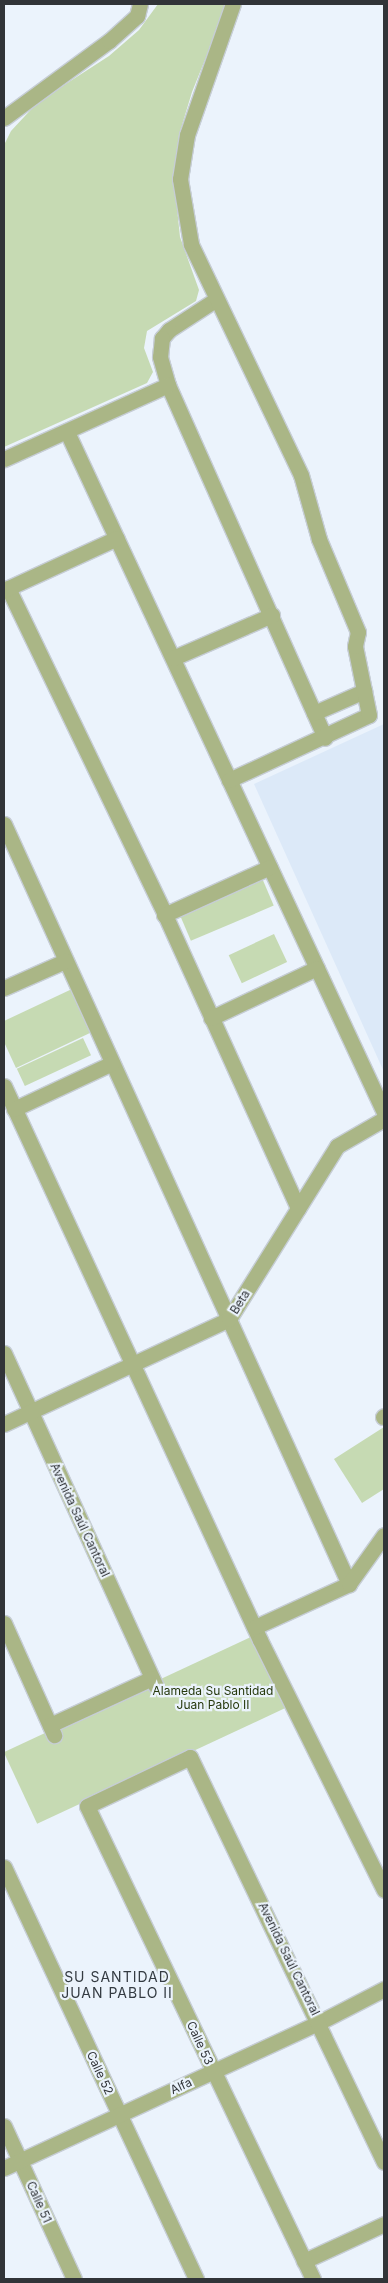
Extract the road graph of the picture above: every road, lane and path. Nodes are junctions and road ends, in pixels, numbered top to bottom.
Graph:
1 (140, 4) edge
2 (233, 4) edge
3 (4, 118) edge
4 (215, 300) junction
5 (168, 385) junction
6 (67, 432) junction
7 (4, 459) edge
8 (117, 538) junction
9 (6, 589) edge
10 (272, 615) junction
11 (172, 658) junction
12 (364, 691) junction
13 (314, 714) junction
14 (325, 738) junction
15 (229, 780) junction
16 (4, 824) edge
17 (270, 867) junction
18 (164, 915) junction
19 (65, 961) junction
20 (317, 968) junction
21 (4, 988) edge
22 (211, 1018) junction
23 (112, 1063) junction
24 (4, 1086) edge
25 (14, 1109) junction
26 (384, 1112) edge
27 (384, 1119) edge
28 (298, 1208) junction
29 (229, 1319) junction
30 (4, 1353) edge
31 (133, 1363) junction
32 (31, 1412) junction
33 (4, 1424) edge
34 (384, 1535) edge
35 (349, 1584) junction
36 (4, 1623) edge
37 (254, 1627) junction
38 (190, 1757) joint
39 (4, 1867) edge
40 (384, 1890) edge
41 (384, 1989) edge
42 (320, 2022) junction
43 (213, 2071) junction
44 (120, 2115) junction
45 (4, 2126) edge
46 (20, 2160) junction
47 (384, 2162) edge
48 (4, 2168) edge
49 (384, 2224) edge
50 (304, 2261) junction
51 (74, 2279) edge
52 (196, 2279) edge
53 (313, 2279) edge

1 - 3 street
2 - 4 street
4 - 5 street
4 - 12 street
5 - 6 street
5 - 10 street
6 - 7 street
6 - 8 street
8 - 9 street
8 - 11 street
9 - 18 street
10 - 11 street
10 - 13 street
11 - 15 street
12 - 13 street
12 - 14 street
13 - 14 street
14 - 15 street
15 - 17 street
16 - 19 street
17 - 18 street
17 - 20 street
18 - 22 street
19 - 21 street
19 - 23 street
20 - 22 street
20 - 26 street
22 - 28 street
23 - 25 street
23 - 29 street
24 - 25 street
25 - 31 street
27 - 28 street, Beta
28 - 29 street, Beta
29 - 31 street, Beta
29 - 35 street
30 - 32 street, Avenida Saúl Cantoral
31 - 32 street, Beta
31 - 37 street
32 - 33 street, Beta
32 - 36 street, Avenida Saúl Cantoral
34 - 35 street
35 - 37 street
37 - 40 street
38 - 42 street, Avenida Saúl Cantoral
38 - 43 street, Calle 53
39 - 44 street, Calle 52
41 - 42 street, Alfa
42 - 43 street, Alfa
42 - 47 street, Avenida Saúl Cantoral
43 - 44 street, Alfa
43 - 50 street, Calle 53
44 - 46 street, Alfa
44 - 52 street, Calle 52
45 - 46 street, Calle 51
46 - 48 street, Alfa
46 - 51 street, Calle 51
49 - 50 street
50 - 53 street, Calle 53

